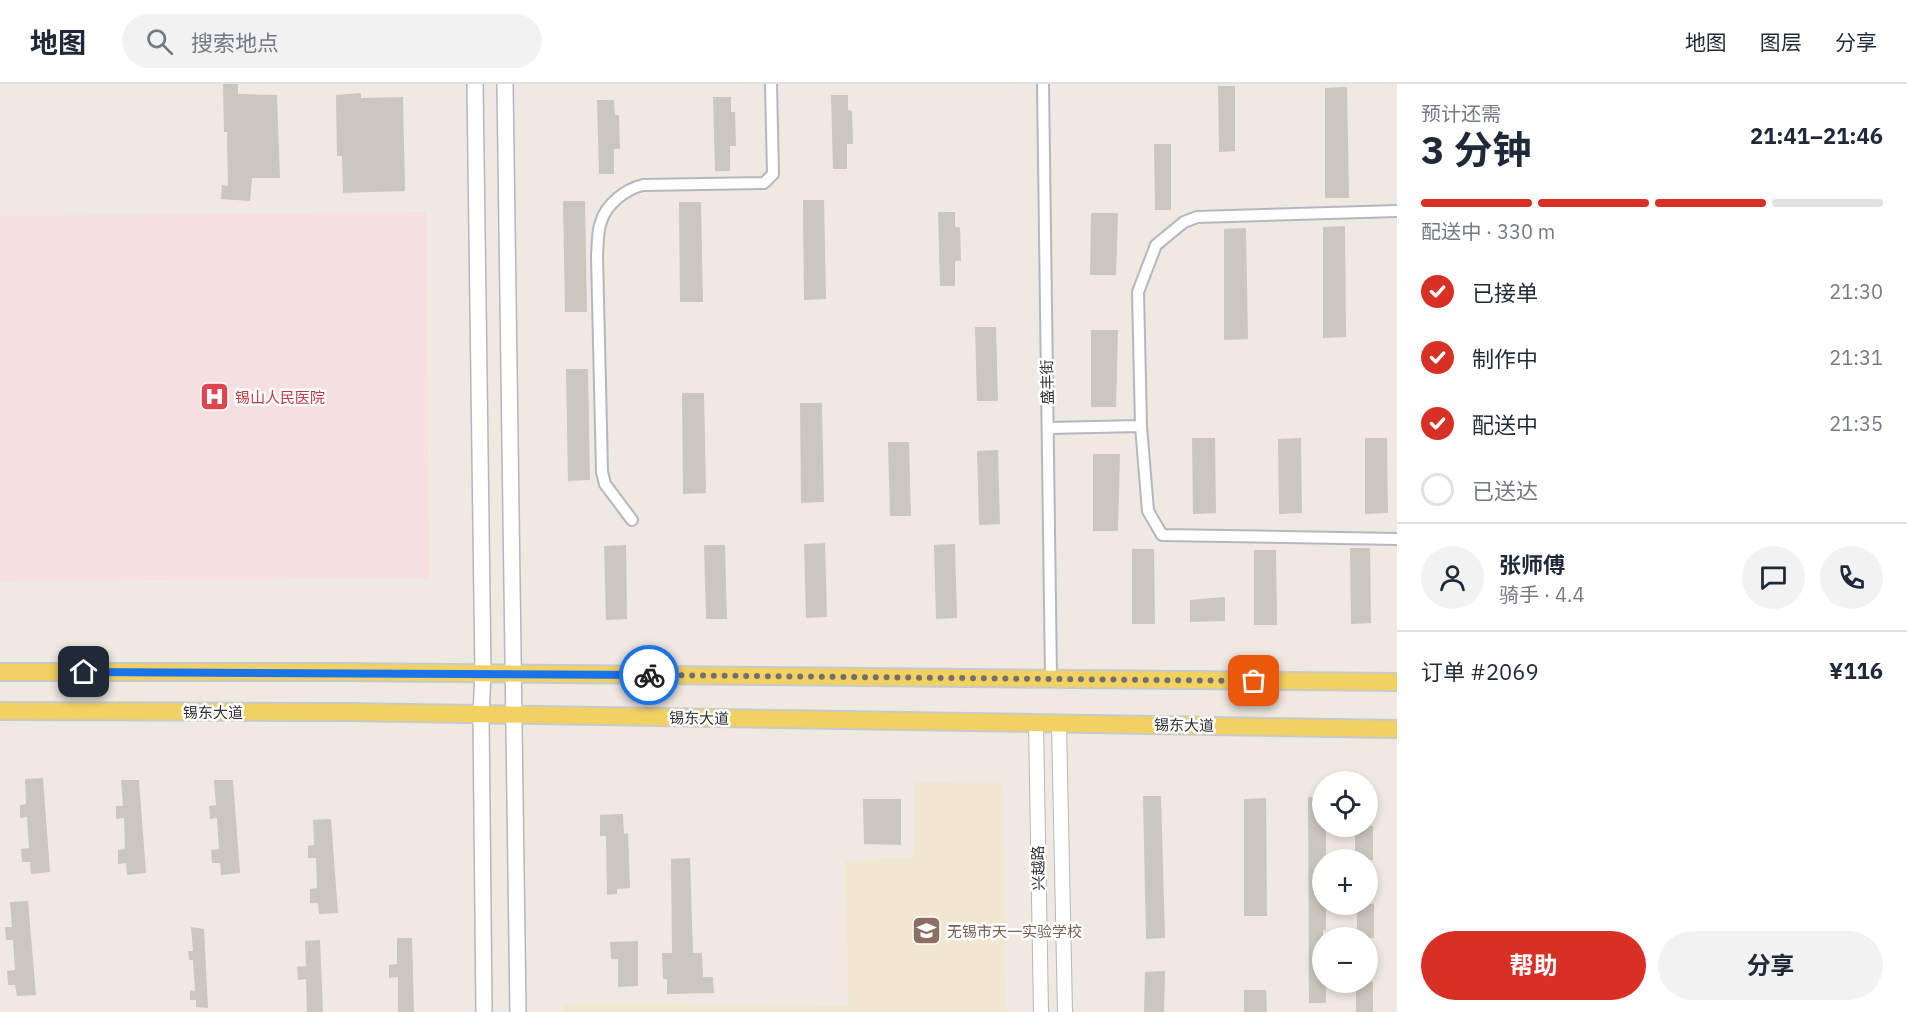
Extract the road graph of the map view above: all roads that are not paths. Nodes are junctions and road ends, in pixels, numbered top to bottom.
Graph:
1 (475, 84) edge
2 (505, 84) edge
3 (771, 84) edge
4 (1043, 84) edge
5 (1397, 211) edge
6 (1141, 426) junction
7 (1048, 428) junction
8 (632, 520) dead end
9 (1397, 539) edge
10 (0, 672) edge
11 (483, 674) junction
12 (513, 674) junction
13 (1051, 679) junction
14 (1397, 682) edge
15 (0, 711) edge
16 (481, 714) junction
17 (513, 715) junction
18 (1036, 723) junction
19 (1059, 723) junction
20 (1397, 729) edge
21 (484, 1012) edge
22 (518, 1012) edge
23 (1041, 1012) edge
24 (1065, 1012) edge

1 - 11 main road
2 - 12 main road
3 - 8 street
4 - 7 street, 盛丰街
5 - 6 street
6 - 7 street
6 - 9 street
7 - 13 street, 盛丰街
10 - 11 main road
11 - 12 main road
11 - 16 main road
12 - 13 main road
12 - 17 main road
13 - 14 main road
15 - 16 main road, 锡东大道
16 - 17 main road, 锡东大道
16 - 21 main road
17 - 18 main road, 锡东大道
17 - 22 main road
18 - 19 main road, 锡东大道
18 - 23 street, 兴越路
19 - 20 main road, 锡东大道
19 - 24 street, 兴越路

